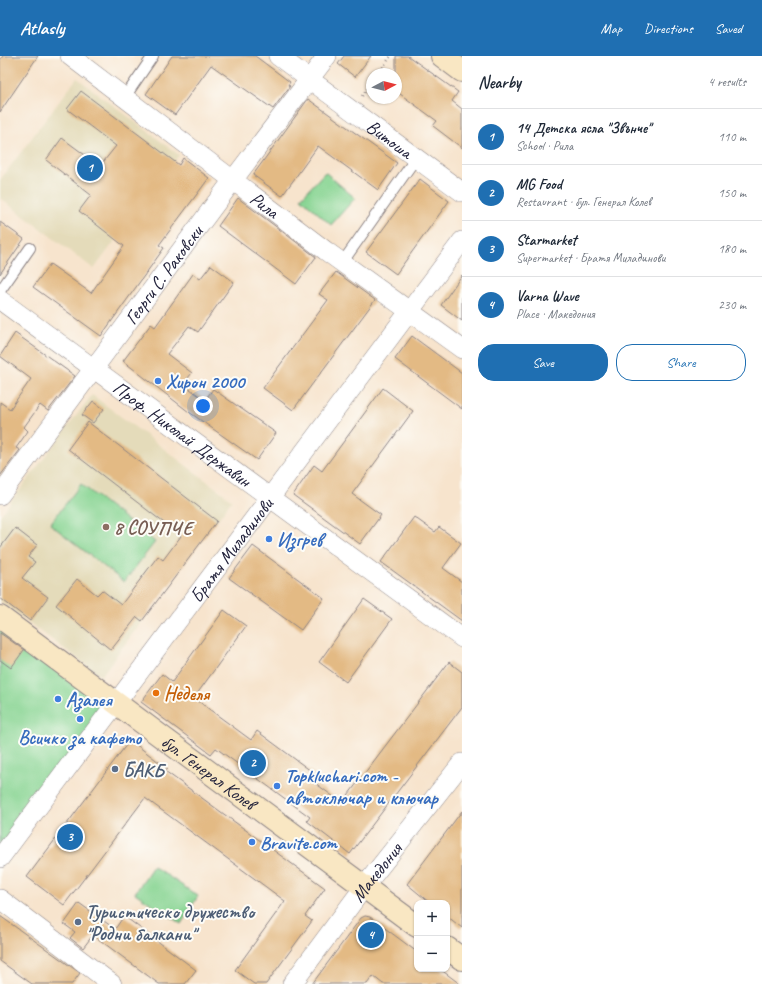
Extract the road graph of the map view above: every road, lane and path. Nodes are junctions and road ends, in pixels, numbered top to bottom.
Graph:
1 (70, 56) edge
2 (153, 56) edge
3 (278, 56) edge
4 (327, 56) edge
5 (390, 56) edge
6 (442, 56) edge
7 (382, 68) edge
8 (462, 71) edge
9 (310, 79) junction
10 (125, 97) junction
11 (416, 158) junction
12 (233, 180) junction
13 (462, 192) edge
14 (462, 241) edge
15 (30, 248) dead end
16 (342, 263) junction
17 (0, 290) edge
18 (0, 300) edge
19 (410, 311) junction
20 (462, 349) edge
21 (94, 369) junction
22 (0, 495) edge
23 (270, 498) junction
24 (0, 618) edge
25 (462, 638) edge
26 (116, 703) junction
27 (462, 762) edge
28 (0, 858) edge
29 (364, 887) junction
30 (0, 899) edge
31 (414, 924) edge
32 (450, 950) edge
33 (462, 960) edge
34 (112, 984) edge
35 (292, 984) edge

1 - 10 street, Рила
2 - 10 lane
3 - 9 street, Витоша
4 - 9 street, Георги С. Раковски
5 - 7 path
6 - 8 street
9 - 11 street, Витоша
9 - 12 street, Георги С. Раковски
10 - 12 street, Рила
11 - 13 street, Витоша
11 - 16 lane
12 - 16 street, Рила
12 - 21 street, Георги С. Раковски
14 - 19 street, Братя Миладинови
15 - 17 lane
16 - 19 street, Рила
18 - 21 street, Проф. Николай Державин
19 - 20 street, Рила
19 - 23 street, Братя Миладинови
21 - 22 street, Георги С. Раковски
21 - 23 street, Проф. Николай Державин
23 - 25 street, Проф. Николай Державин
23 - 26 street, Братя Миладинови
24 - 26 street, бул. Генерал Колев
26 - 28 street, Братя Миладинови
26 - 29 street, бул. Генерал Колев
27 - 29 street, Македония
29 - 31 street, бул. Генерал Колев
29 - 35 street, Македония
30 - 34 street
32 - 33 street

